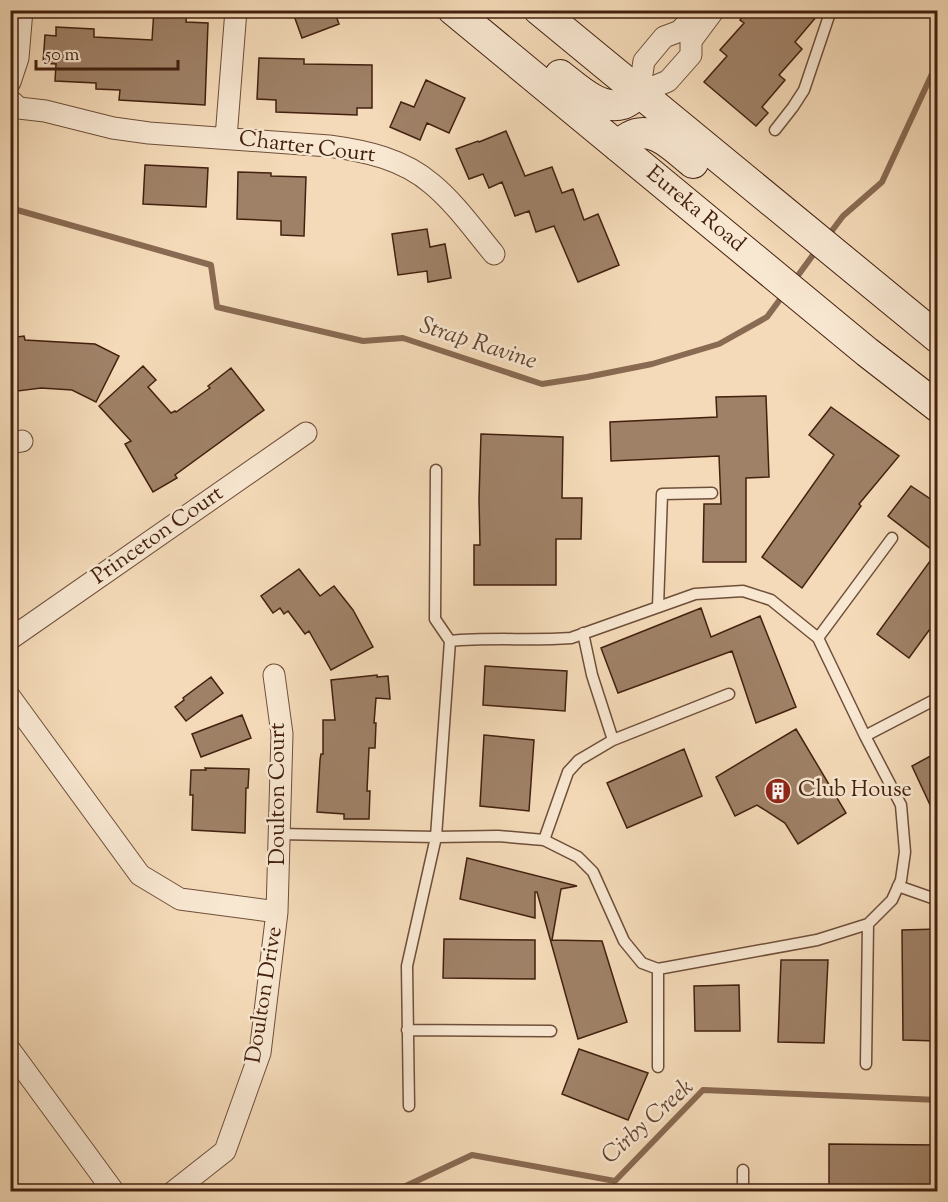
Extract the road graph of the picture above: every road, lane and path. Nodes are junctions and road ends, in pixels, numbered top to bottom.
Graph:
1 (22, 10) edge
2 (236, 10) edge
3 (453, 10) edge
4 (539, 10) edge
5 (698, 10) edge
6 (714, 10) edge
7 (831, 10) edge
8 (686, 36) junction
9 (10, 82) edge
10 (639, 93) junction
11 (10, 100) edge
12 (775, 130) dead end
13 (226, 138) junction
14 (618, 147) junction
15 (794, 221) junction
16 (494, 254) dead end
17 (938, 338) edge
18 (938, 407) edge
19 (306, 433) dead end
20 (436, 470) dead end
21 (712, 493) dead end
22 (891, 538) dead end
23 (658, 607) junction
24 (583, 633) junction
25 (818, 638) junction
26 (10, 639) edge
27 (450, 640) junction
28 (274, 675) dead end
29 (729, 694) dead end
30 (10, 698) edge
31 (938, 699) edge
32 (865, 736) junction
33 (613, 740) junction
34 (279, 834) junction
35 (436, 837) junction
36 (544, 840) junction
37 (898, 886) junction
38 (938, 900) edge
39 (277, 912) junction
40 (868, 924) junction
41 (658, 969) junction
42 (407, 1030) junction
43 (551, 1031) dead end
44 (10, 1050) edge
45 (866, 1064) dead end
46 (658, 1067) dead end
47 (408, 1106) dead end
48 (743, 1170) dead end
49 (114, 1191) edge
50 (173, 1191) edge
51 (743, 1191) edge

1 - 9 street
2 - 13 street
3 - 10 main road
3 - 14 main road, Eureka Road
4 - 10 main road
5 - 8 street
6 - 8 street
7 - 12 lane
8 - 10 street
8 - 10 street
10 - 15 main road
11 - 13 street, Charter Court
13 - 16 street, Charter Court
14 - 15 main road
14 - 18 main road, Eureka Road
15 - 17 main road
19 - 26 street, Princeton Court
20 - 27 lane
21 - 23 lane
22 - 25 lane
23 - 24 lane
23 - 25 lane
24 - 27 lane
24 - 33 lane
25 - 32 lane
27 - 35 lane
28 - 34 street, Doulton Court
29 - 33 lane
30 - 39 street
31 - 32 lane
32 - 37 lane
33 - 36 lane
34 - 35 lane
34 - 39 street, Doulton Court
35 - 36 lane
35 - 42 lane
36 - 41 lane
37 - 38 lane
37 - 40 lane
39 - 50 street, Doulton Drive
40 - 41 lane
40 - 45 lane
41 - 46 lane
42 - 43 lane
42 - 47 lane
44 - 49 street
48 - 51 lane

